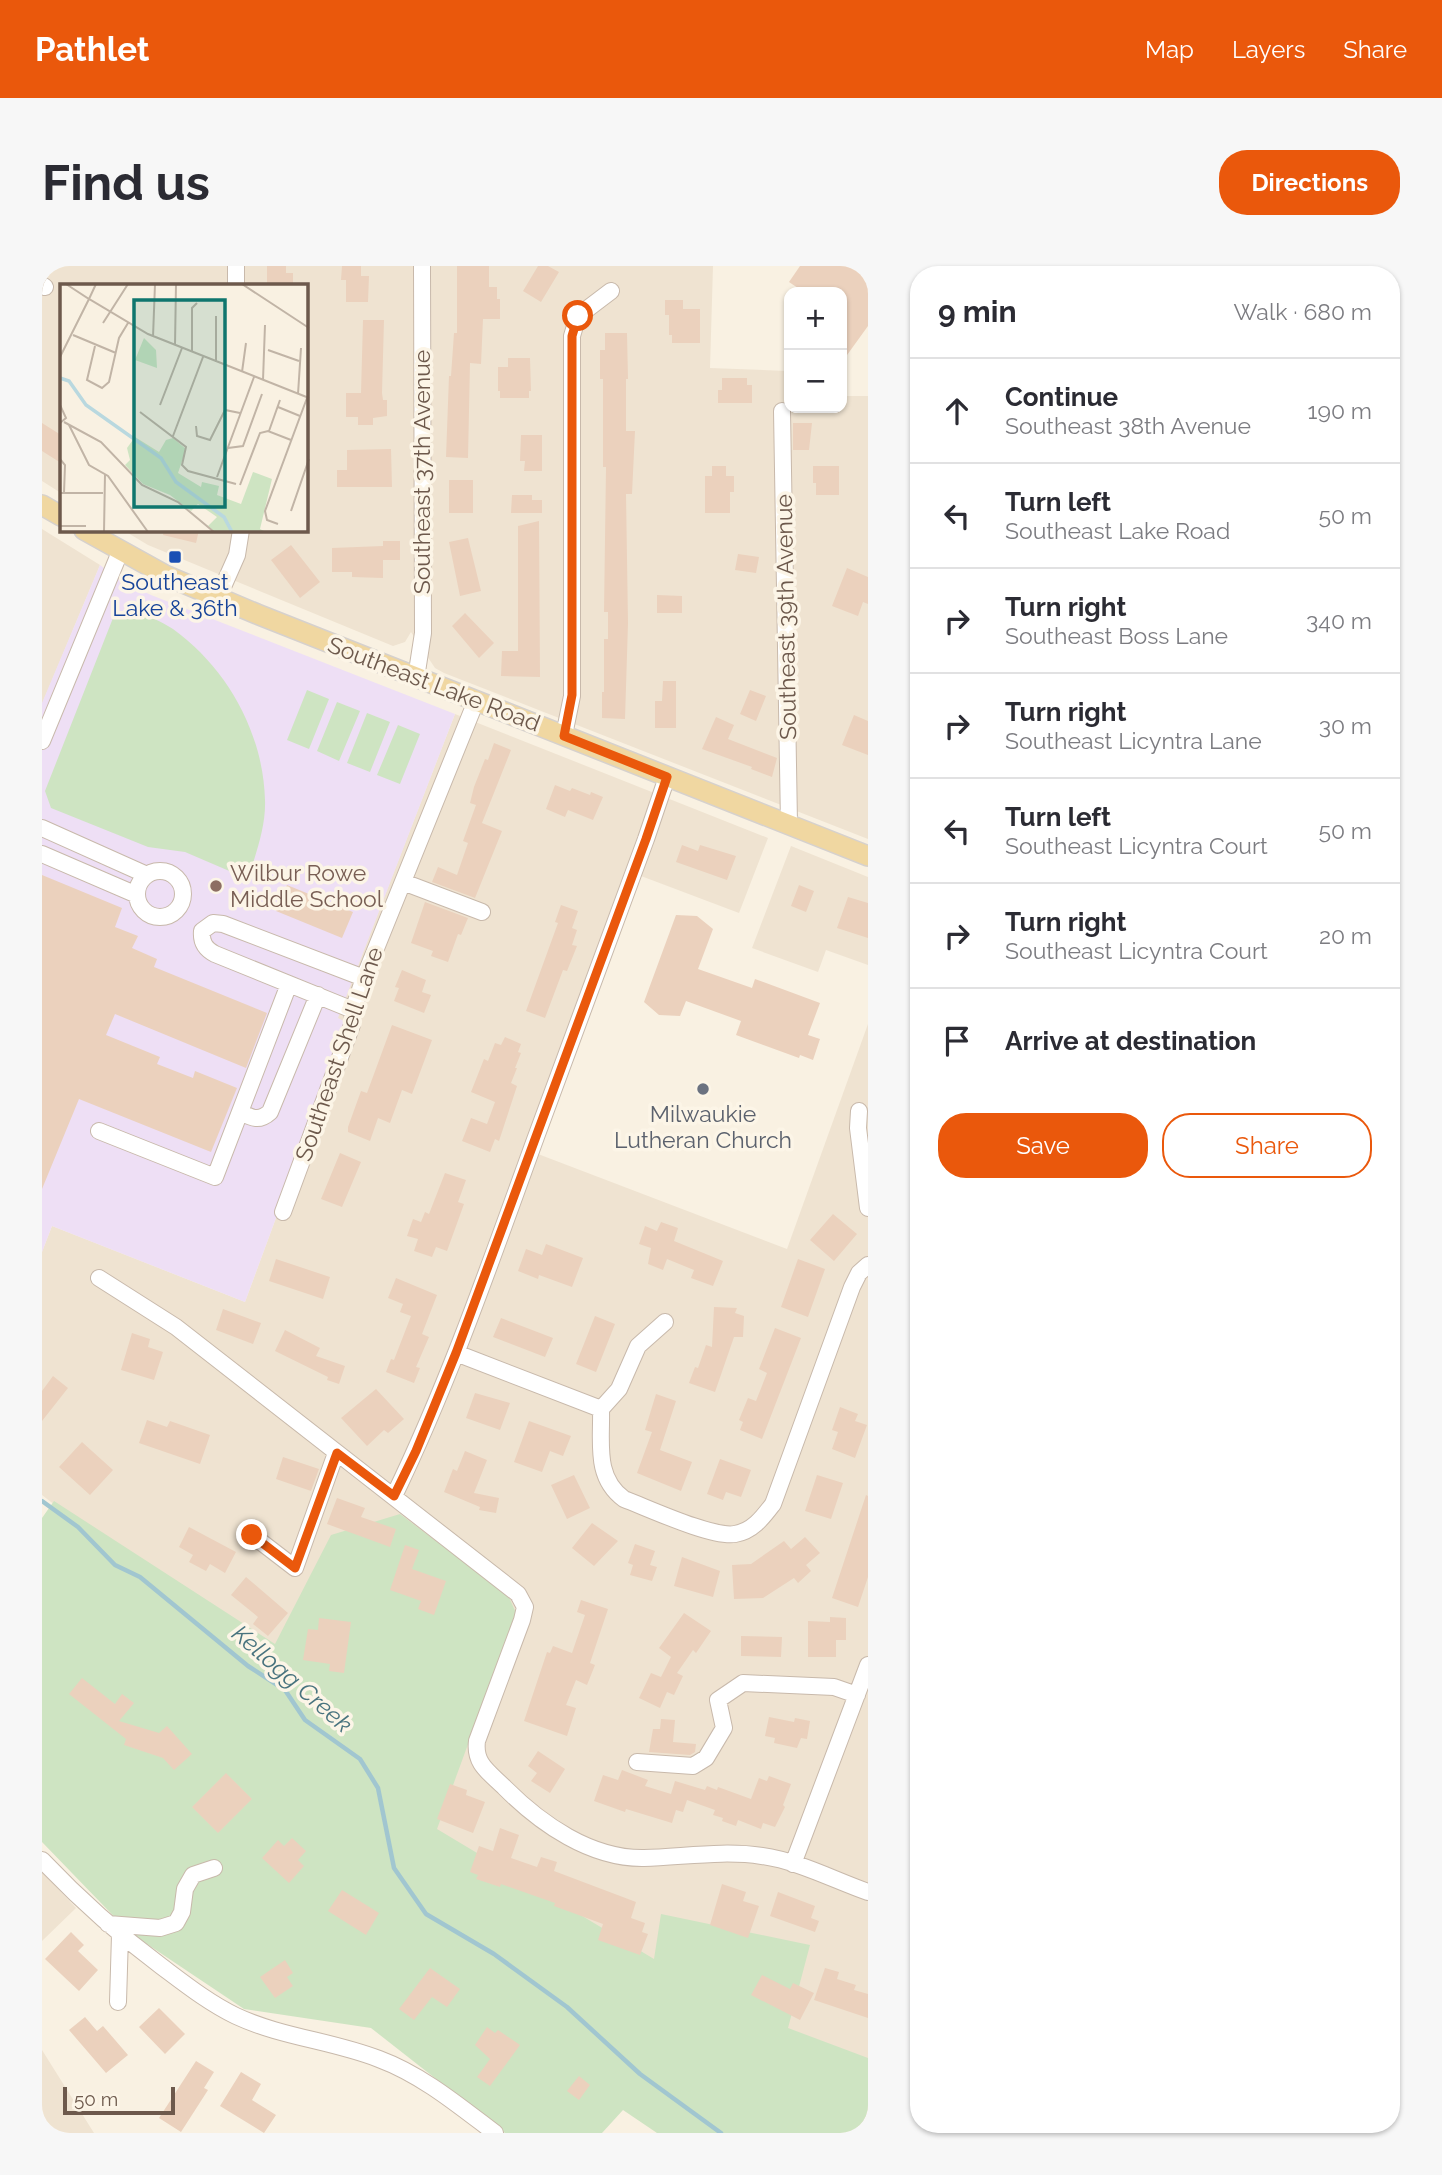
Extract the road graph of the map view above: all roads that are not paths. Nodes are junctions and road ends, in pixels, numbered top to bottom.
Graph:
1 (236, 266) edge
2 (422, 266) edge
3 (236, 284) edge
4 (611, 291) dead end
5 (782, 411) dead end
6 (42, 505) edge
7 (60, 515) edge
8 (87, 532) edge
9 (241, 532) edge
10 (120, 552) junction
11 (218, 598) junction
12 (416, 678) junction
13 (475, 701) junction
14 (564, 736) junction
15 (42, 741) edge
16 (667, 777) junction
17 (789, 824) junction
18 (42, 828) edge
19 (42, 854) edge
20 (868, 856) edge
21 (147, 875) junction
22 (402, 882) junction
23 (137, 895) junction
24 (482, 912) dead end
25 (364, 978) junction
26 (289, 984) junction
27 (318, 995) junction
28 (353, 1010) junction
29 (859, 1111) dead end
30 (240, 1112) junction
31 (99, 1131) dead end
32 (868, 1208) edge
33 (283, 1212) dead end
34 (868, 1265) edge
35 (99, 1278) dead end
36 (664, 1322) dead end
37 (456, 1353) junction
38 (601, 1409) junction
39 (337, 1453) junction
40 (394, 1496) junction
41 (252, 1535) dead end
42 (868, 1665) edge
43 (857, 1695) junction
44 (638, 1762) dead end
45 (42, 1860) edge
46 (793, 1864) junction
47 (214, 1868) dead end
48 (868, 1892) edge
49 (114, 1929) junction
50 (118, 2002) dead end
51 (495, 2133) edge

1 - 3 street
2 - 12 street, Southeast 37th Avenue
4 - 14 street
5 - 17 street, Southeast 39th Avenue
6 - 7 main road
8 - 10 main road, Southeast Lake Road
9 - 11 street
10 - 11 main road, Southeast Lake Road
10 - 15 street
11 - 12 main road, Southeast Lake Road
12 - 13 main road, Southeast Lake Road
13 - 14 main road, Southeast Lake Road
13 - 22 street, Southeast Shell Lane
14 - 16 main road, Southeast Lake Road
16 - 17 main road, Southeast Lake Road
16 - 37 street
17 - 20 main road, Southeast Lake Road
18 - 21 street
19 - 23 street
21 - 23 street
21 - 23 street
22 - 24 street
22 - 25 street, Southeast Shell Lane
25 - 26 street
25 - 28 street, Southeast Shell Lane
26 - 27 street
26 - 30 street
27 - 28 street
27 - 30 street
28 - 33 street, Southeast Shell Lane
29 - 32 street
30 - 31 street
34 - 38 street
35 - 39 street
36 - 38 street
37 - 38 street
37 - 40 street
39 - 40 street
39 - 41 street
40 - 46 street
42 - 43 street
43 - 44 street
43 - 46 street
45 - 49 street
46 - 48 street
47 - 49 street
49 - 50 street
49 - 51 street

